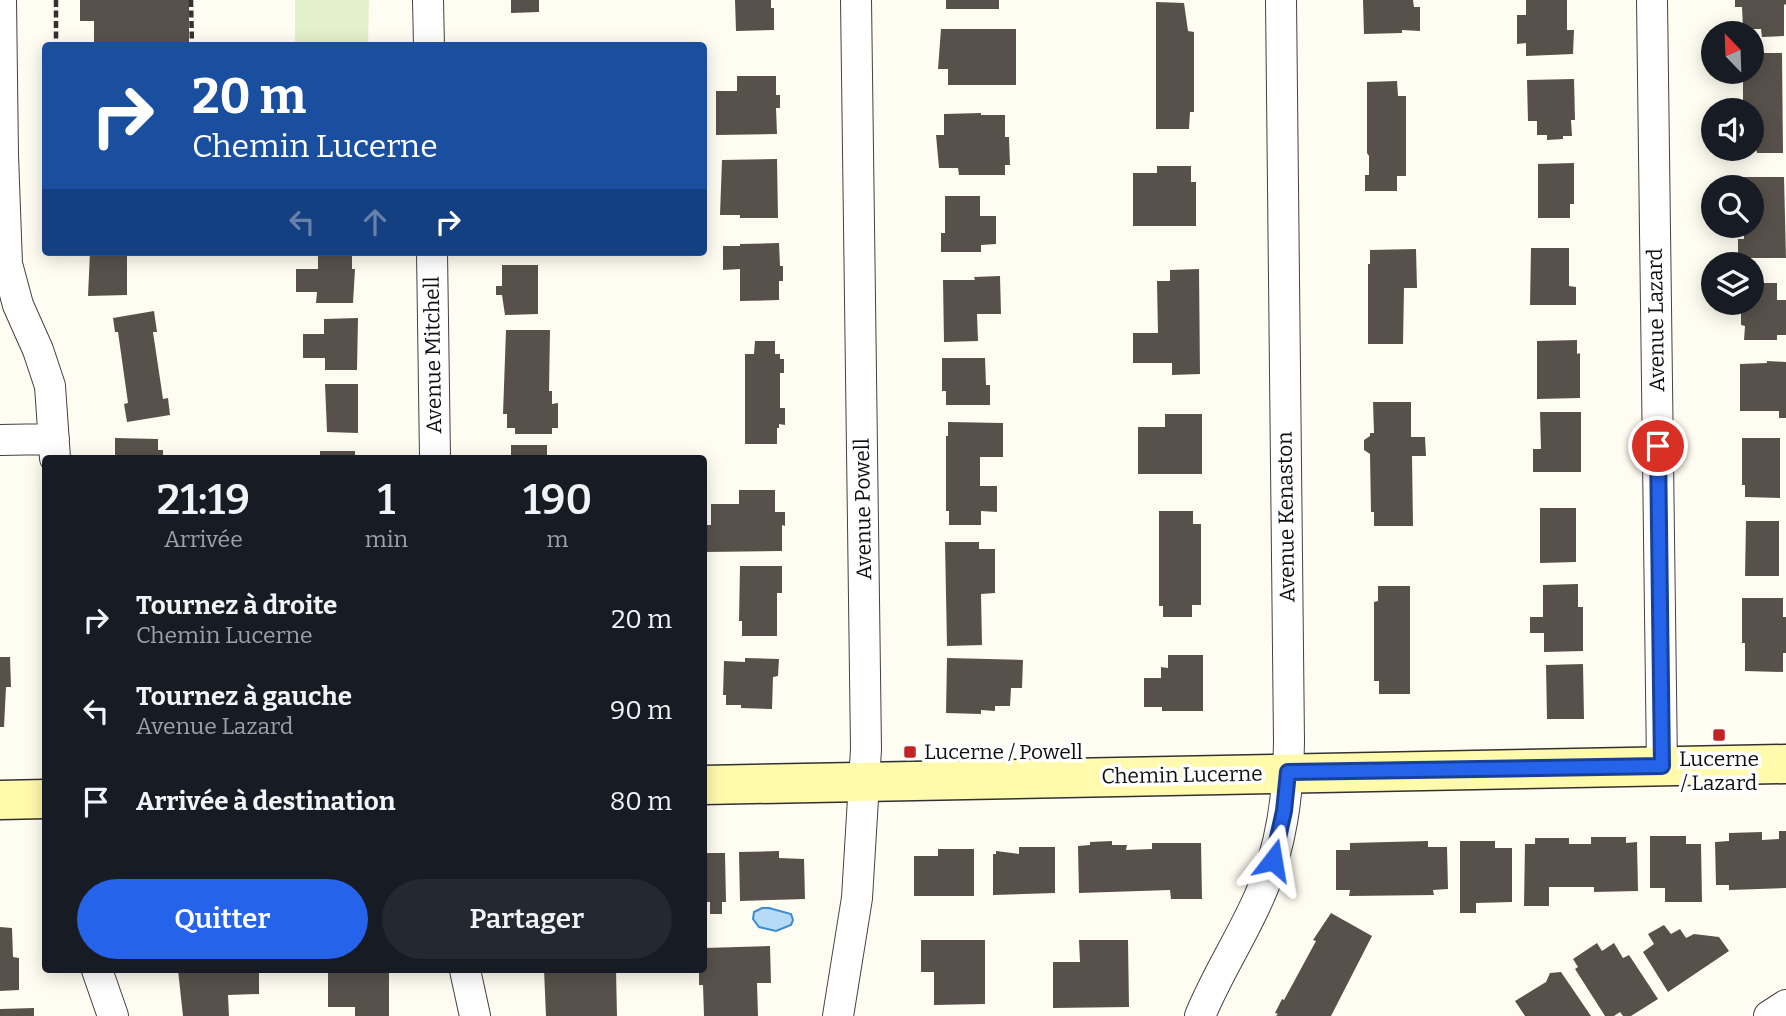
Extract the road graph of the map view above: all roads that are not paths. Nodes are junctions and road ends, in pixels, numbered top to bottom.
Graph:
1 (1, 0) edge
2 (428, 0) edge
3 (856, 0) edge
4 (1281, 0) edge
5 (1652, 0) edge
6 (429, 42) edge
7 (432, 256) edge
8 (0, 440) edge
9 (55, 449) edge
10 (435, 455) edge
11 (1786, 764) edge
12 (1662, 766) junction
13 (1288, 772) junction
14 (865, 781) junction
15 (707, 785) edge
16 (42, 799) edge
17 (0, 800) edge
18 (98, 973) edge
19 (466, 973) edge
20 (1786, 1005) edge
21 (113, 1016) edge
22 (475, 1016) edge
23 (838, 1016) edge
24 (1200, 1016) edge
25 (1769, 1016) edge

1 - 9 street
2 - 6 street
3 - 14 street, Avenue Powell
4 - 13 street, Avenue Kenaston
5 - 12 street, Avenue Lazard
7 - 10 street, Avenue Mitchell
8 - 9 street
11 - 12 main road, Chemin Lucerne
12 - 13 main road, Chemin Lucerne
13 - 14 main road, Chemin Lucerne
13 - 24 street, Avenue Kenaston
14 - 15 main road, Chemin Lucerne
14 - 23 street, Avenue Powell
16 - 17 main road
18 - 21 street
19 - 22 street
20 - 25 street

